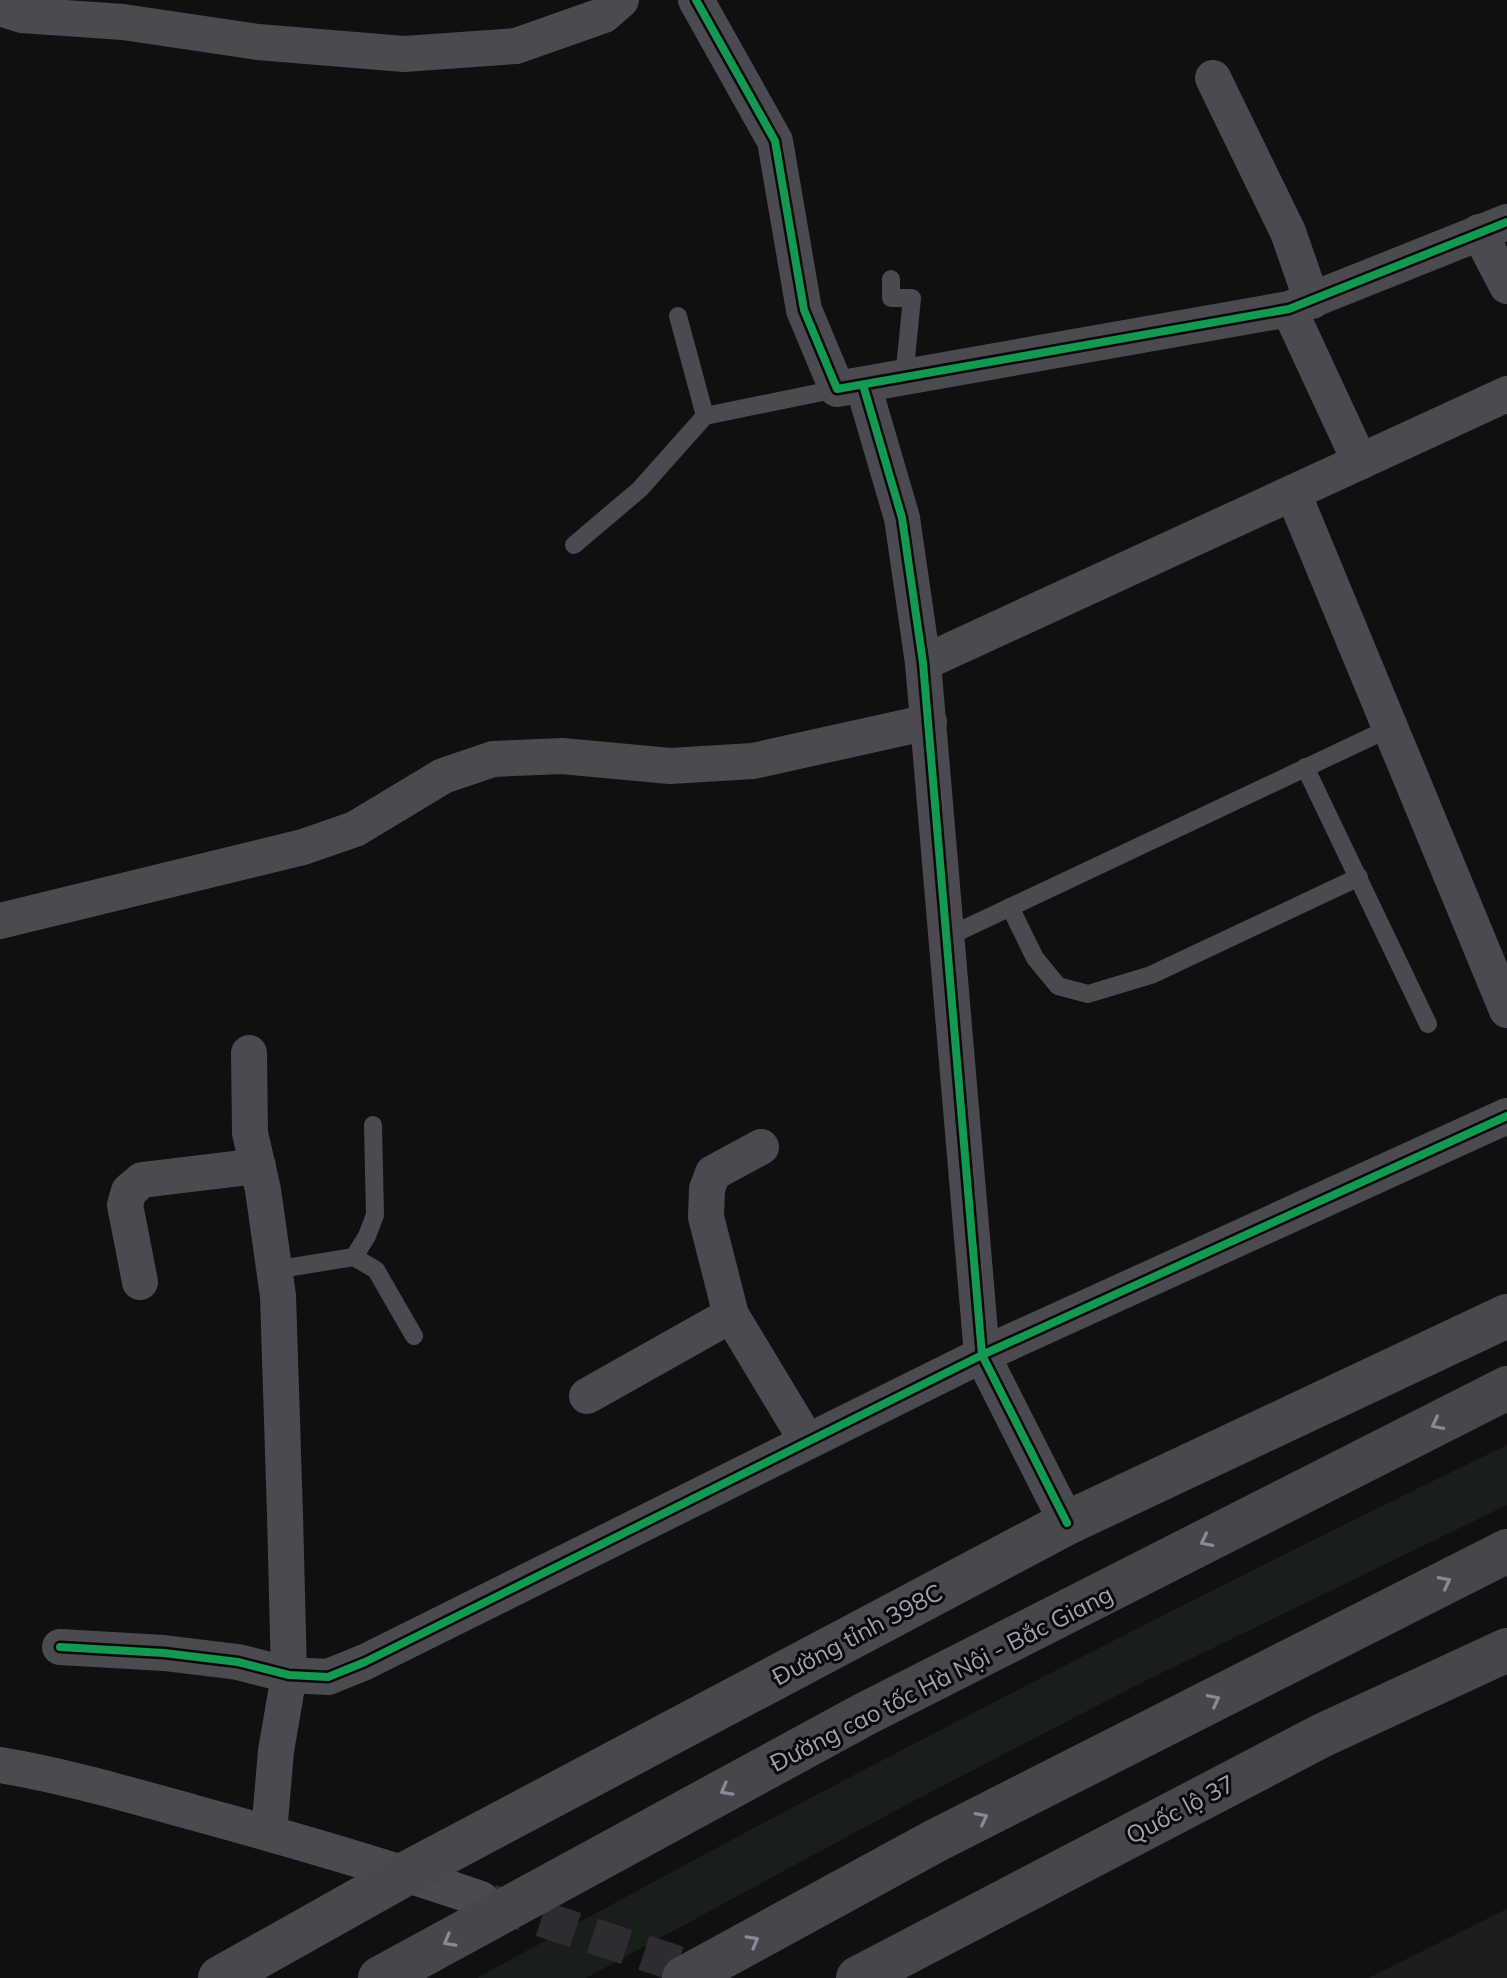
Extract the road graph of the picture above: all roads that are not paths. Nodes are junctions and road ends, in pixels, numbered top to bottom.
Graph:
1 (621, 0) edge
2 (696, 0) edge
3 (0, 8) edge
4 (1213, 78) dead end
5 (1493, 227) edge
6 (891, 279) dead end
7 (1507, 286) edge
8 (1300, 305) junction
9 (678, 316) dead end
10 (904, 378) junction
11 (850, 387) junction
12 (1507, 394) edge
13 (705, 416) junction
14 (1360, 462) junction
15 (1293, 493) junction
16 (574, 545) dead end
17 (923, 663) junction
18 (929, 722) junction
19 (1390, 728) junction
20 (1305, 767) junction
21 (1359, 877) junction
22 (1010, 907) junction
23 (0, 921) edge
24 (947, 937) junction
25 (1507, 1010) edge
26 (1428, 1024) dead end
27 (249, 1053) dead end
28 (1507, 1116) edge
29 (373, 1125) dead end
30 (761, 1147) dead end
31 (258, 1166) junction
32 (354, 1257) junction
33 (274, 1270) junction
34 (140, 1282) dead end
35 (731, 1315) junction
36 (1507, 1316) edge
37 (414, 1336) dead end
38 (982, 1355) junction
39 (1507, 1388) edge
40 (587, 1396) dead end
41 (807, 1441) junction
42 (1067, 1523) junction
43 (1507, 1551) edge
44 (60, 1647) dead end
45 (1507, 1650) edge
46 (289, 1675) junction
47 (0, 1765) edge
48 (269, 1833) junction
49 (407, 1873) junction
50 (481, 1899) tunnel mouth
51 (220, 1978) edge
52 (380, 1978) edge
53 (684, 1978) edge
54 (858, 1978) edge

1 - 3 street
2 - 11 street
4 - 8 street
5 - 7 street
5 - 8 street
6 - 10 lane
8 - 10 street
8 - 14 street
9 - 13 lane
10 - 11 street
11 - 13 lane
11 - 17 street
12 - 14 street
13 - 16 lane
14 - 15 street
15 - 17 street
15 - 19 street
17 - 18 street
18 - 23 street
18 - 24 street
19 - 20 lane
19 - 25 street
20 - 21 lane
20 - 22 lane
21 - 22 lane
21 - 26 lane
22 - 24 lane
24 - 38 street
27 - 31 street
28 - 38 street
29 - 32 lane
30 - 35 street
31 - 33 street
31 - 34 street
32 - 33 lane
32 - 37 lane
33 - 46 street
35 - 40 street
35 - 41 street
36 - 42 main road, Đường tỉnh 398C
38 - 41 street
38 - 42 street
39 -> 52 highway, Đường cao tốc Hà Nội - Bắc Giang
41 - 46 street
42 - 49 main road, Đường tỉnh 398C
53 -> 43 highway
44 - 46 street
45 - 54 highway, Quốc lộ 37
46 - 48 street
47 - 48 street
48 - 49 street
49 - 50 street
49 - 51 main road, Đường tỉnh 398C

